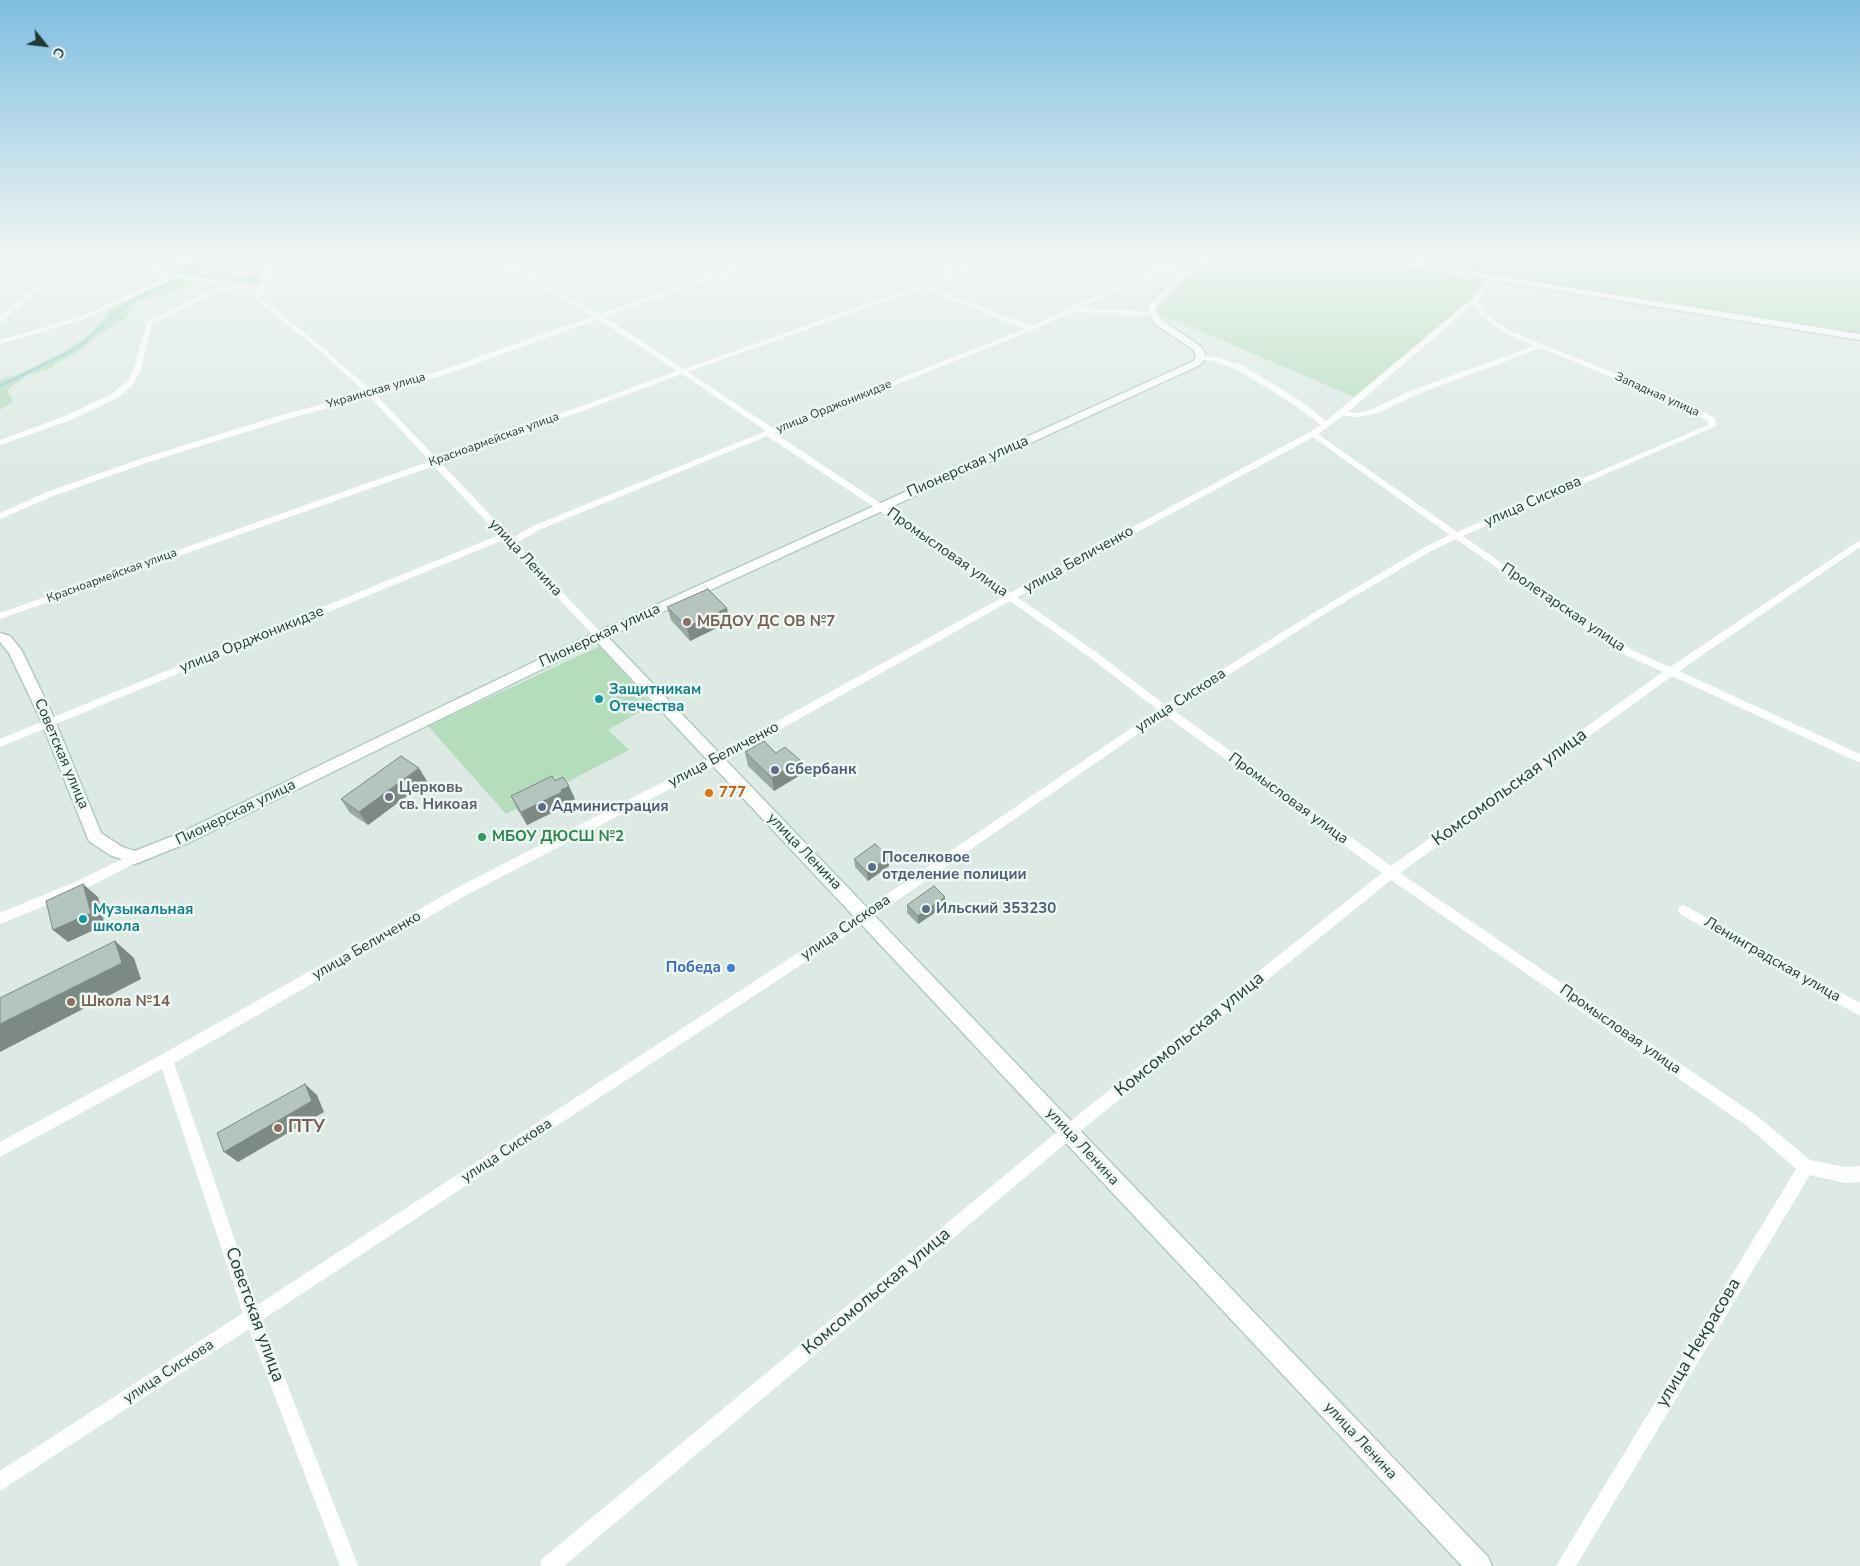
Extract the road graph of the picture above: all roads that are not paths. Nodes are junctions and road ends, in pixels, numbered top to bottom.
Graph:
1 (48, 328) edge
2 (148, 328) edge
3 (294, 328) edge
4 (567, 328) edge
5 (619, 328) edge
6 (804, 328) edge
7 (1167, 328) edge
8 (1442, 328) edge
9 (1503, 328) edge
10 (1803, 328) edge
11 (1031, 329) edge
12 (1860, 337) edge
13 (0, 342) edge
14 (1540, 346) junction
15 (1201, 357) junction
16 (684, 371) junction
17 (370, 393) junction
18 (1342, 414) junction
19 (1712, 420) joint
20 (1326, 425) junction
21 (770, 432) junction
22 (1313, 434) junction
23 (0, 443) edge
24 (436, 462) junction
25 (880, 507) junction
26 (0, 516) edge
27 (1457, 535) junction
28 (507, 539) junction
29 (1860, 543) edge
30 (1011, 598) junction
31 (0, 616) edge
32 (599, 636) junction
33 (0, 637) edge
34 (1669, 673) junction
35 (1165, 710) junction
36 (48, 724) junction
37 (0, 743) edge
38 (1860, 759) edge
39 (716, 760) junction
40 (135, 858) junction
41 (1392, 873) junction
42 (1684, 910) dead end
43 (865, 916) junction
44 (0, 920) edge
45 (1860, 1010) edge
46 (166, 1060) junction
47 (1068, 1132) junction
48 (0, 1150) edge
49 (1806, 1168) junction
50 (1860, 1174) edge
51 (253, 1318) junction
52 (0, 1482) edge
53 (349, 1566) edge
54 (549, 1566) edge
55 (1479, 1566) edge
56 (1565, 1566) edge

1 - 13 street
2 - 23 street
3 - 17 street, улица Ленина
4 - 17 street, Украинская улица
5 - 16 street, Промысловая улица
6 - 16 street, Красноармейская улица
7 - 15 street
8 - 18 street, улица Беличенко
9 - 14 street, Западная улица
10 - 12 street
11 - 21 street, улица Орджоникидзе
14 - 18 street
14 - 19 street, Западная улица
15 - 20 street
15 - 25 street, Пионерская улица
16 - 21 street, Промысловая улица
16 - 24 street, Красноармейская улица
17 - 24 street, улица Ленина
17 - 26 street, Украинская улица
18 - 20 street, улица Беличенко
19 - 27 street, улица Сискова
20 - 22 street, улица Беличенко
21 - 25 street, Промысловая улица
21 - 28 street, улица Орджоникидзе
22 - 27 street, Пролетарская улица
22 - 30 street, улица Беличенко
24 - 28 street, улица Ленина
24 - 31 street, Красноармейская улица
25 - 30 street, Промысловая улица
25 - 32 street, Пионерская улица
27 - 34 street, Пролетарская улица
27 - 35 street, улица Сискова
28 - 32 street, улица Ленина
28 - 36 street, улица Орджоникидзе
29 - 34 street, Комсомольская улица
30 - 35 street, Промысловая улица
30 - 39 street, улица Беличенко
32 - 39 street, улица Ленина
32 - 40 street, Пионерская улица
33 - 36 street, Советская улица
34 - 38 street, Пролетарская улица
34 - 41 street, Комсомольская улица
35 - 41 street, Промысловая улица
35 - 43 street, улица Сискова
36 - 37 street, улица Орджоникидзе
36 - 40 street, Советская улица
39 - 43 street, улица Ленина
39 - 46 street, улица Беличенко
40 - 44 street, Пионерская улица
41 - 47 street, Комсомольская улица
41 - 49 street, Промысловая улица
42 - 45 street, Ленинградская улица
43 - 47 street, улица Ленина
43 - 51 street, улица Сискова
46 - 48 street, улица Беличенко
46 - 51 street, Советская улица
47 - 54 street, Комсомольская улица
47 - 55 street, улица Ленина
49 - 50 street
49 - 56 street, улица Некрасова
51 - 52 street, улица Сискова
51 - 53 street, Советская улица

